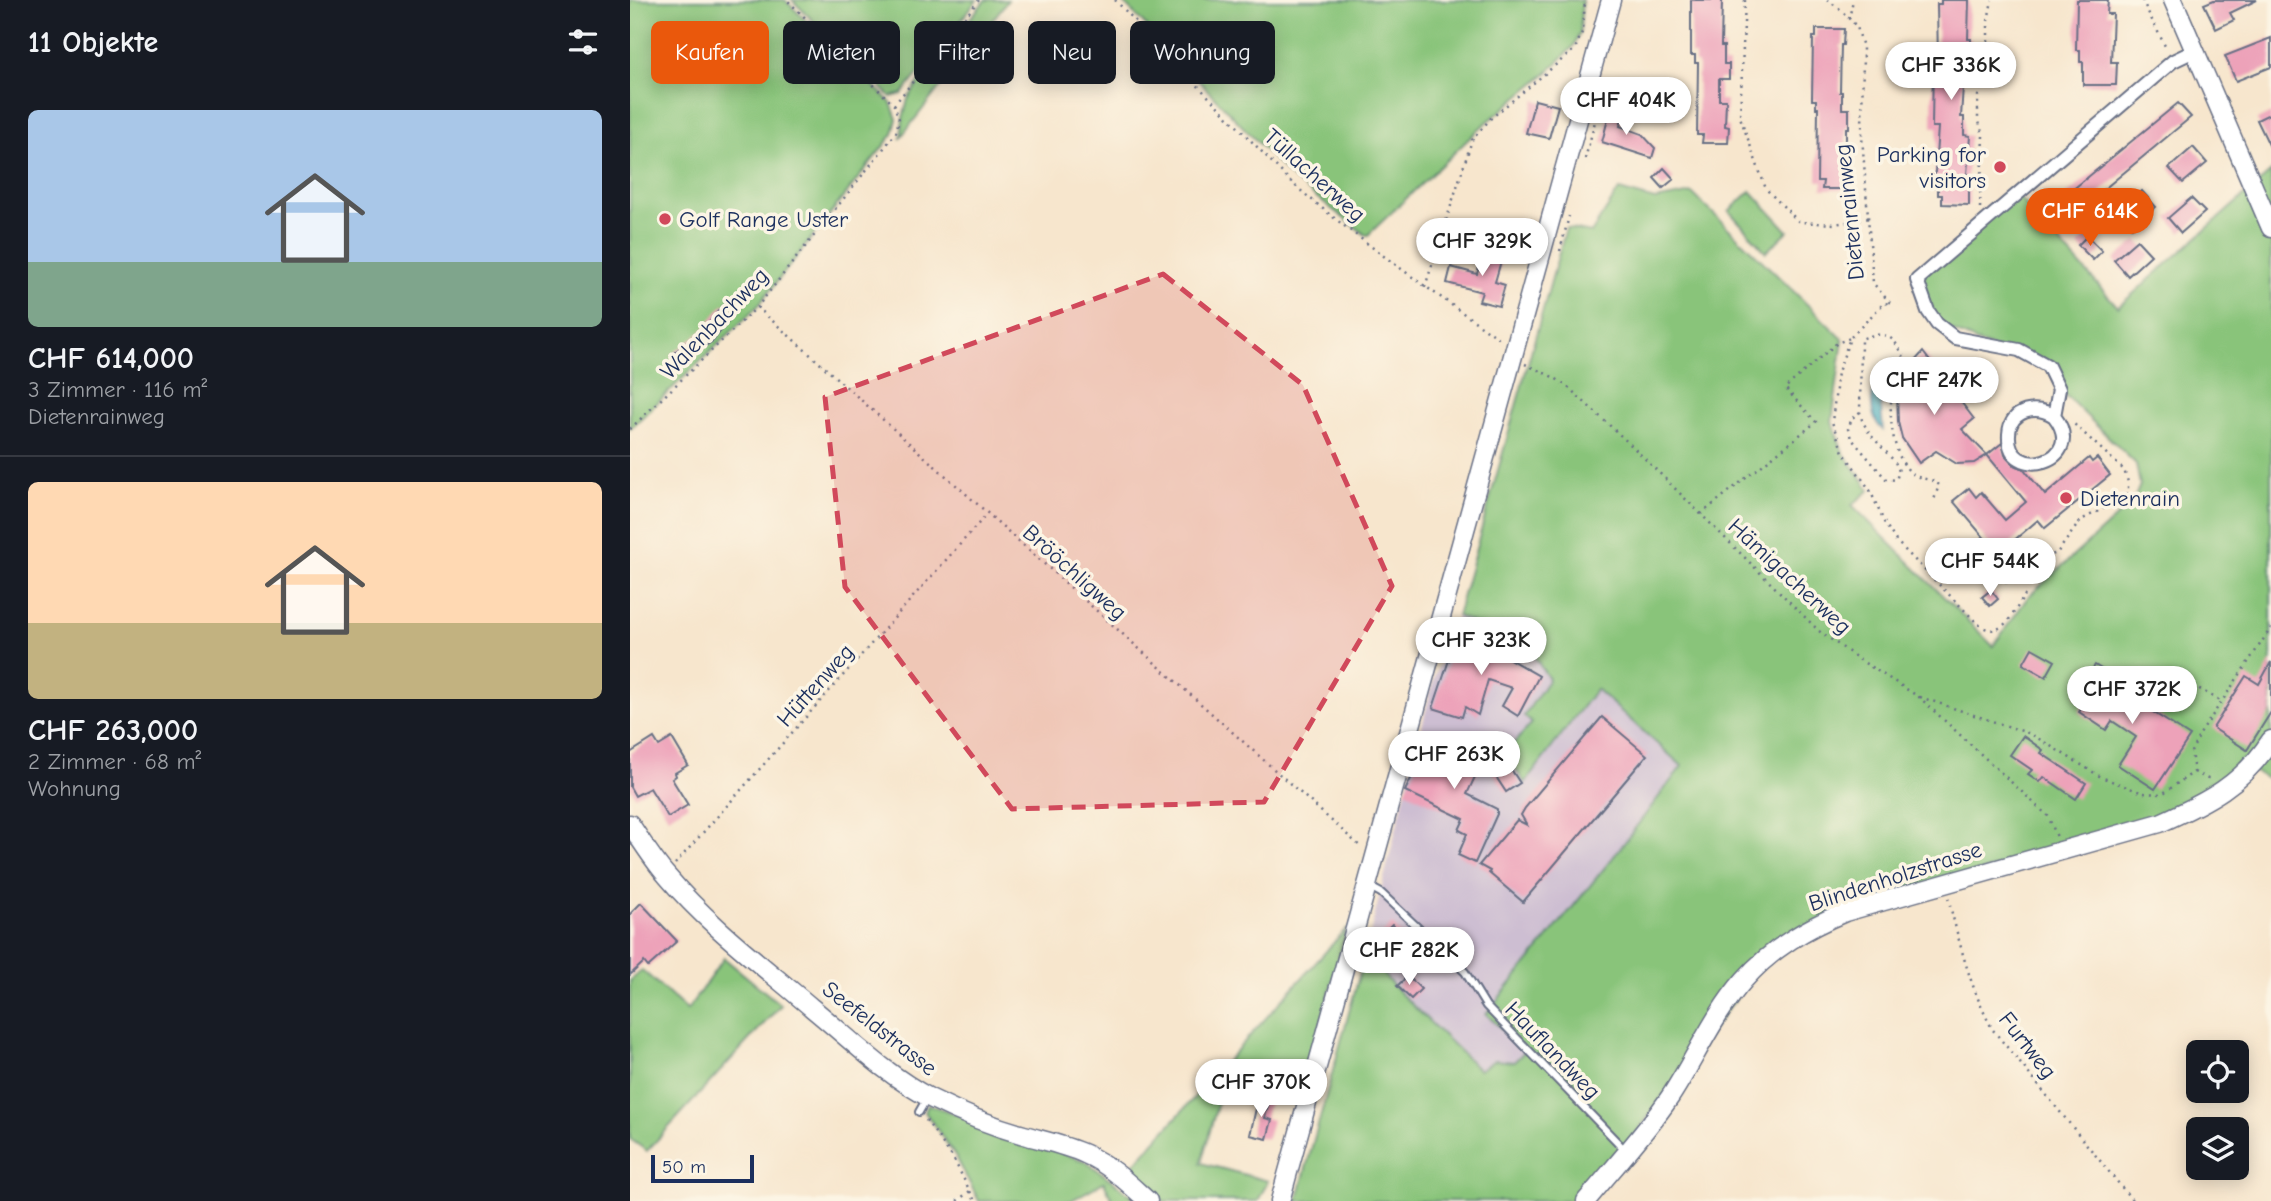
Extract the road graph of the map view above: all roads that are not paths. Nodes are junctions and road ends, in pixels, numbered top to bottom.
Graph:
1 (1611, 0) edge
2 (2173, 0) edge
3 (2194, 51) junction
4 (2271, 228) edge
5 (2055, 412) junction
6 (2271, 740) edge
7 (630, 824) edge
8 (1366, 885) junction
9 (1627, 1152) junction
10 (1149, 1201) edge
11 (1280, 1201) edge
12 (1586, 1201) edge

1 - 8 street
2 - 3 street
3 - 4 street
3 - 5 street
5 - 5 street
6 - 9 street, Blindenholzstrasse
7 - 10 street, Seefeldstrasse
8 - 9 lane, Hauflandweg
8 - 11 street
9 - 12 street, Blindenholzstrasse

